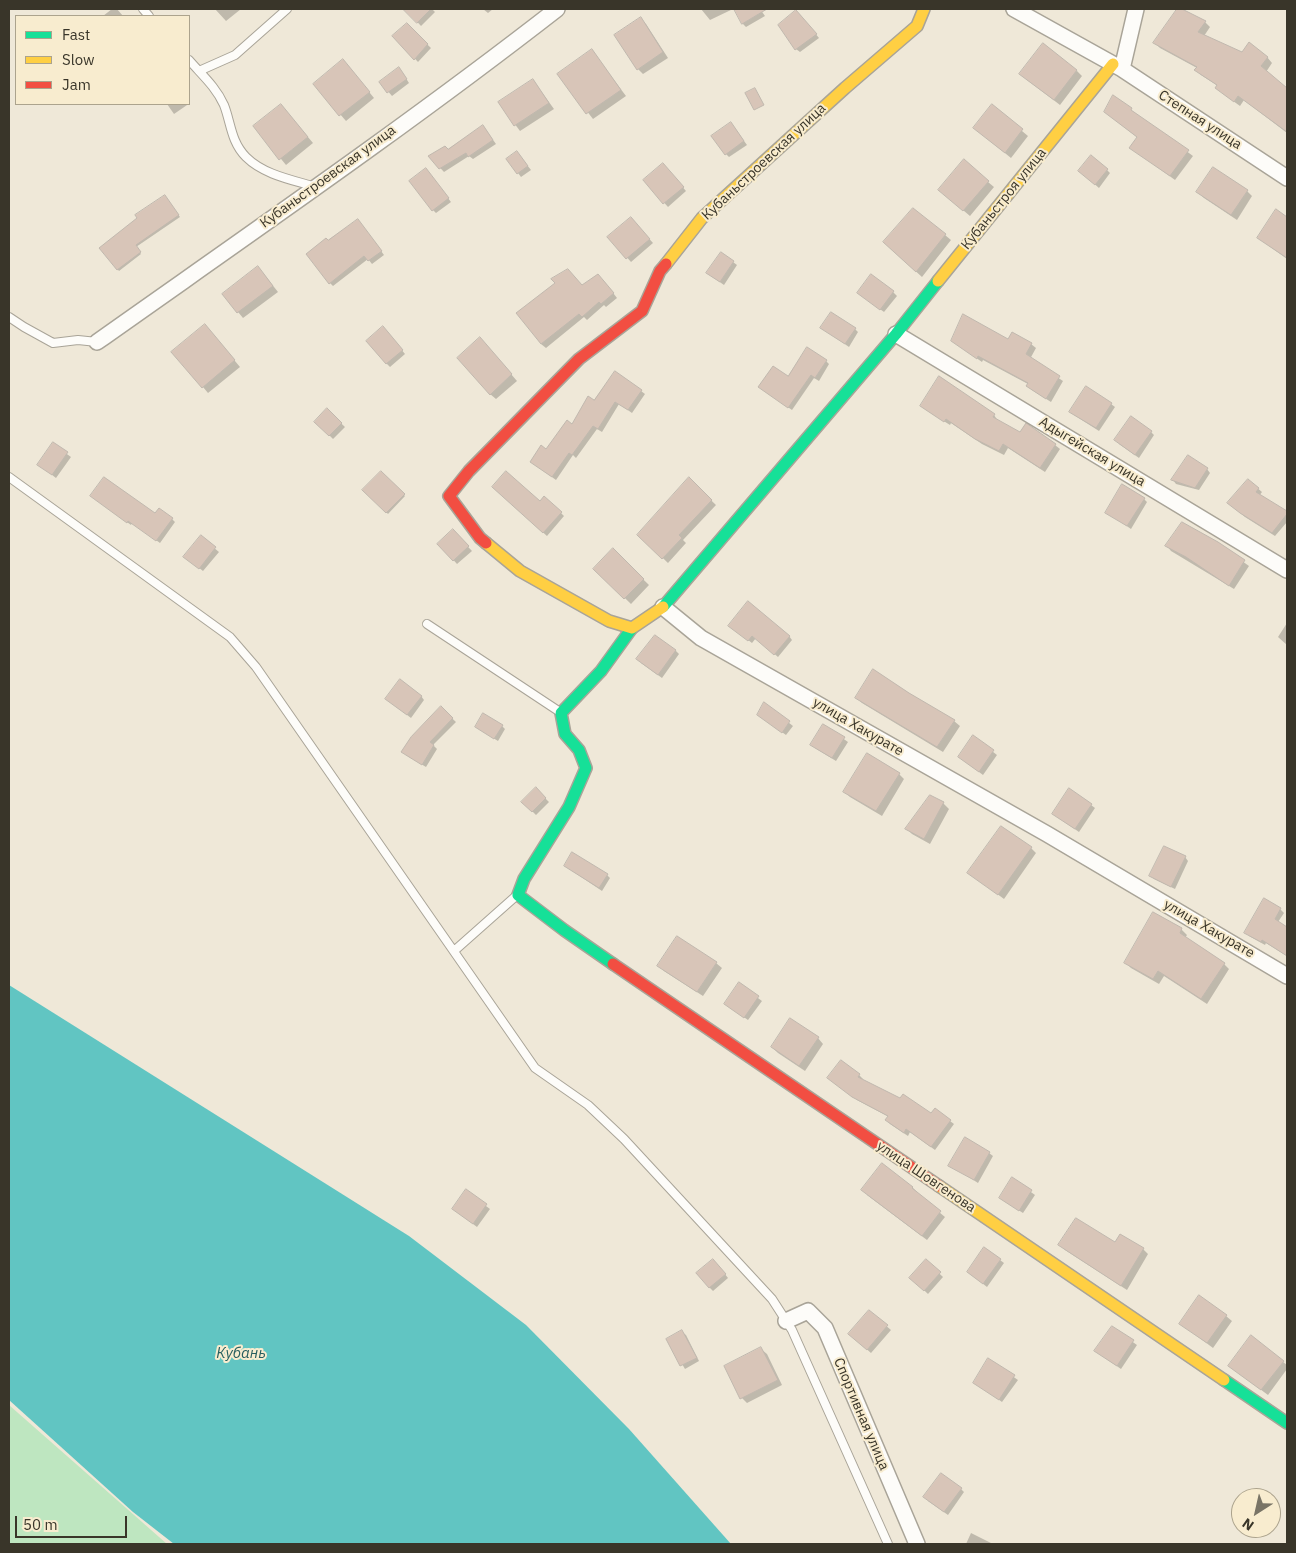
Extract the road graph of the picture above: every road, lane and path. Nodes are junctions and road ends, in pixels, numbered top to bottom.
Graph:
1 (287, 9) edge
2 (557, 9) edge
3 (924, 9) edge
4 (1014, 9) edge
5 (1136, 9) edge
6 (190, 61) edge
7 (1117, 67) junction
8 (199, 71) junction
9 (1287, 178) edge
10 (316, 187) junction
11 (9, 317) edge
12 (896, 334) junction
13 (97, 342) joint
14 (9, 477) edge
15 (1287, 570) edge
16 (663, 608) junction
17 (427, 624) dead end
18 (632, 628) junction
19 (561, 713) junction
20 (518, 895) junction
21 (454, 951) junction
22 (1287, 976) edge
23 (786, 1321) junction
24 (1287, 1423) edge
25 (888, 1544) edge
26 (917, 1544) edge

1 - 8 lane
2 - 10 street, Кубаньстроевская улица
3 - 18 street, Кубаньстроевская улица
4 - 7 street, Степная улица
5 - 7 street
6 - 8 lane
7 - 9 street, Степная улица
7 - 12 street, Кубаньстроя улица
8 - 10 lane
10 - 13 street, Кубаньстроевская улица
11 - 13 lane
12 - 15 street, Адыгейская улица
12 - 16 street, Кубаньстроя улица
14 - 21 lane
16 - 18 street
16 - 22 street, улица Хакурате
17 - 19 lane
18 - 19 street
19 - 20 street
20 - 21 lane
20 - 24 street, улица Шовгенова
21 - 23 lane
23 - 25 lane
23 - 26 street, Спортивная улица

